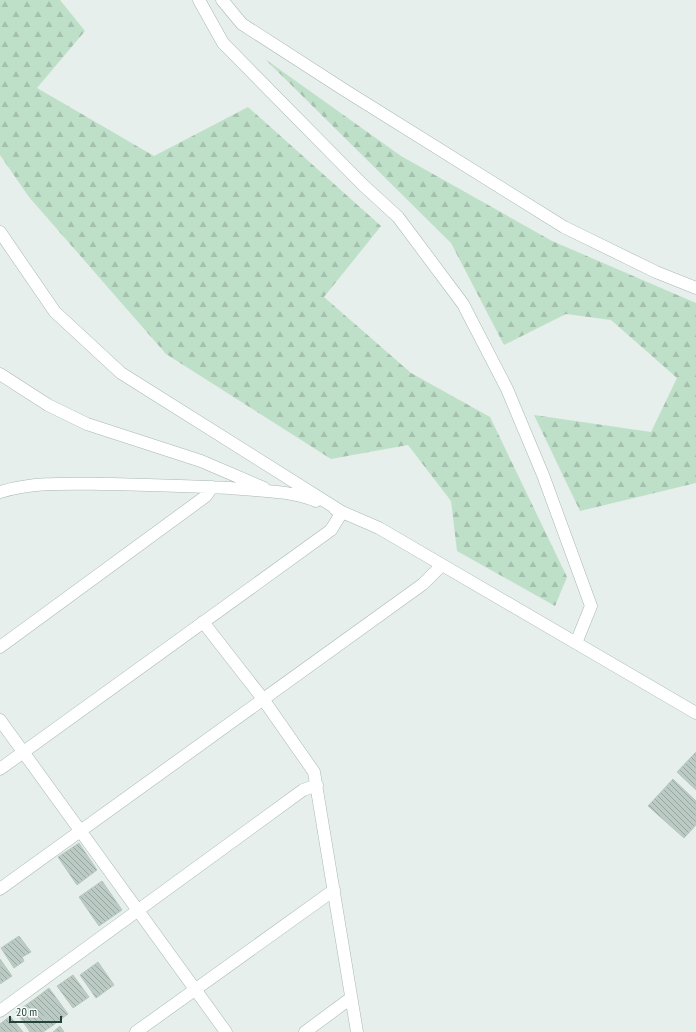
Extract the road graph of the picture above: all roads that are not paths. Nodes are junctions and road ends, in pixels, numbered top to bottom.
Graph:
1 (199, 0) edge
2 (222, 0) edge
3 (0, 232) edge
4 (696, 288) edge
5 (0, 374) edge
6 (212, 487) junction
7 (0, 492) edge
8 (272, 492) junction
9 (342, 512) junction
10 (442, 565) junction
11 (203, 622) junction
12 (576, 643) junction
13 (0, 647) edge
14 (263, 699) junction
15 (696, 713) edge
16 (0, 720) edge
17 (23, 753) junction
18 (0, 769) edge
19 (317, 785) junction
20 (80, 830) junction
21 (0, 888) edge
22 (334, 890) junction
23 (138, 911) junction
24 (195, 990) junction
25 (351, 998) junction
26 (0, 1011) edge
27 (136, 1032) edge
28 (226, 1032) edge
29 (305, 1032) edge
30 (357, 1032) edge

1 - 12 street
2 - 4 street
3 - 9 street
5 - 8 street
6 - 7 street
6 - 8 street
6 - 13 street
8 - 9 street
9 - 10 street
9 - 11 street
10 - 12 street
10 - 14 street
11 - 14 street
11 - 17 street
12 - 15 street
14 - 19 street
14 - 20 street
16 - 17 street
17 - 18 street
17 - 20 street
19 - 22 street
19 - 23 street
20 - 21 street
20 - 23 street
22 - 24 street
22 - 25 street
23 - 24 street
23 - 26 street
24 - 27 street
24 - 28 street
25 - 29 street
25 - 30 street

